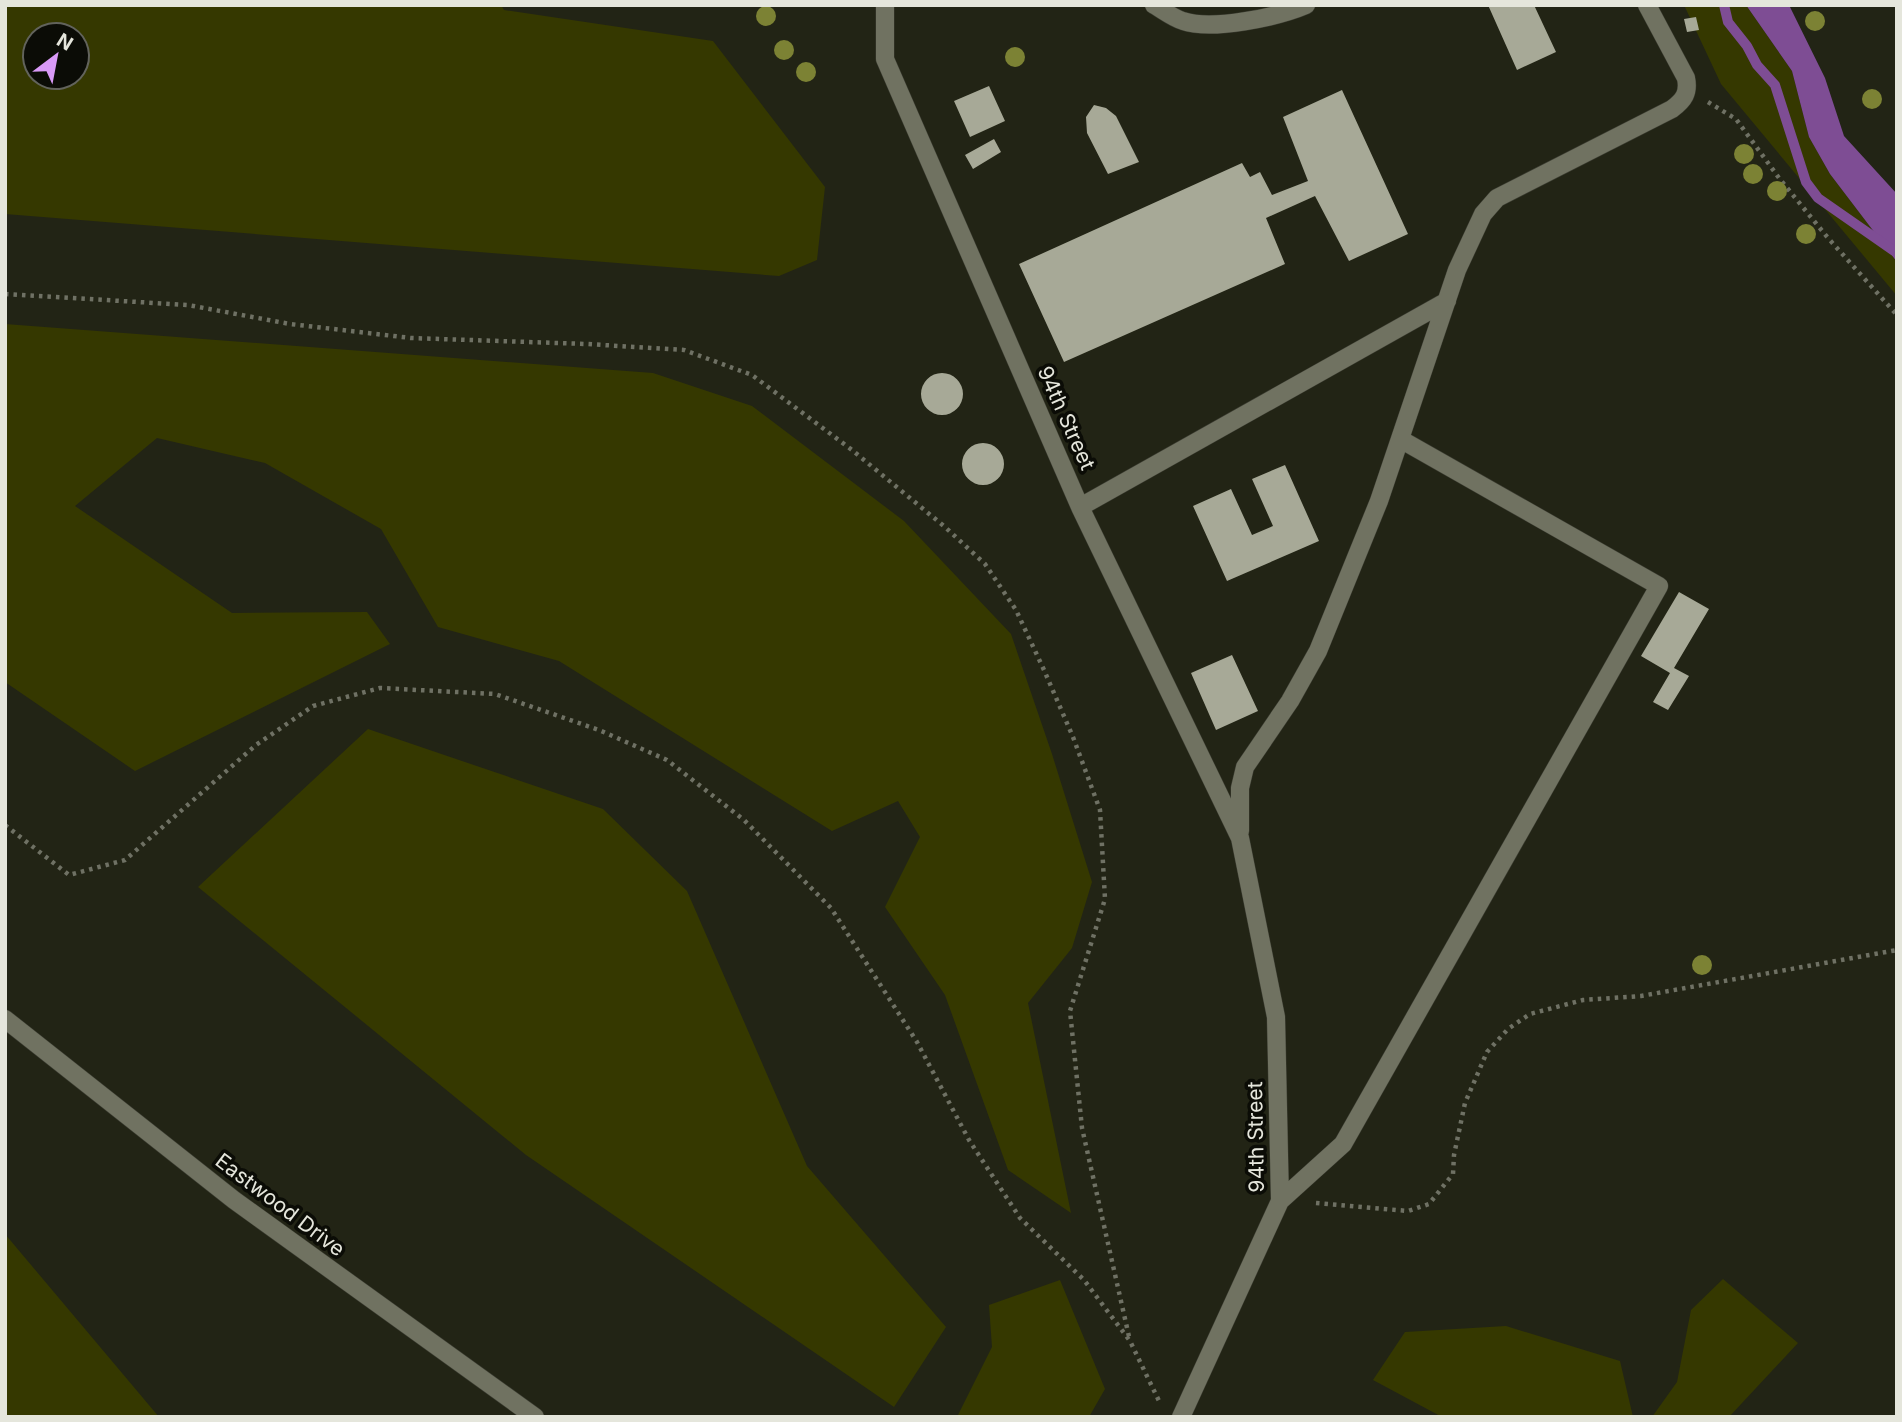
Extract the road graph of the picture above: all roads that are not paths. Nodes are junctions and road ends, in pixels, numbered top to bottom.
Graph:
1 (885, 5) edge
2 (1154, 5) edge
3 (1306, 5) edge
4 (1647, 5) edge
5 (1447, 301) junction
6 (1400, 439) junction
7 (1080, 507) junction
8 (1240, 838) junction
9 (5, 1019) edge
10 (1280, 1201) junction
11 (535, 1417) edge
12 (1181, 1417) edge

1 - 7 street, 94th Street
2 - 3 street
4 - 5 street, 94th Street
5 - 6 street, 94th Street
5 - 7 street
6 - 8 street, 94th Street
6 - 10 street
7 - 8 street, 94th Street
8 - 10 street, 94th Street
9 - 11 street, Eastwood Drive
10 - 12 street, 94th Street

